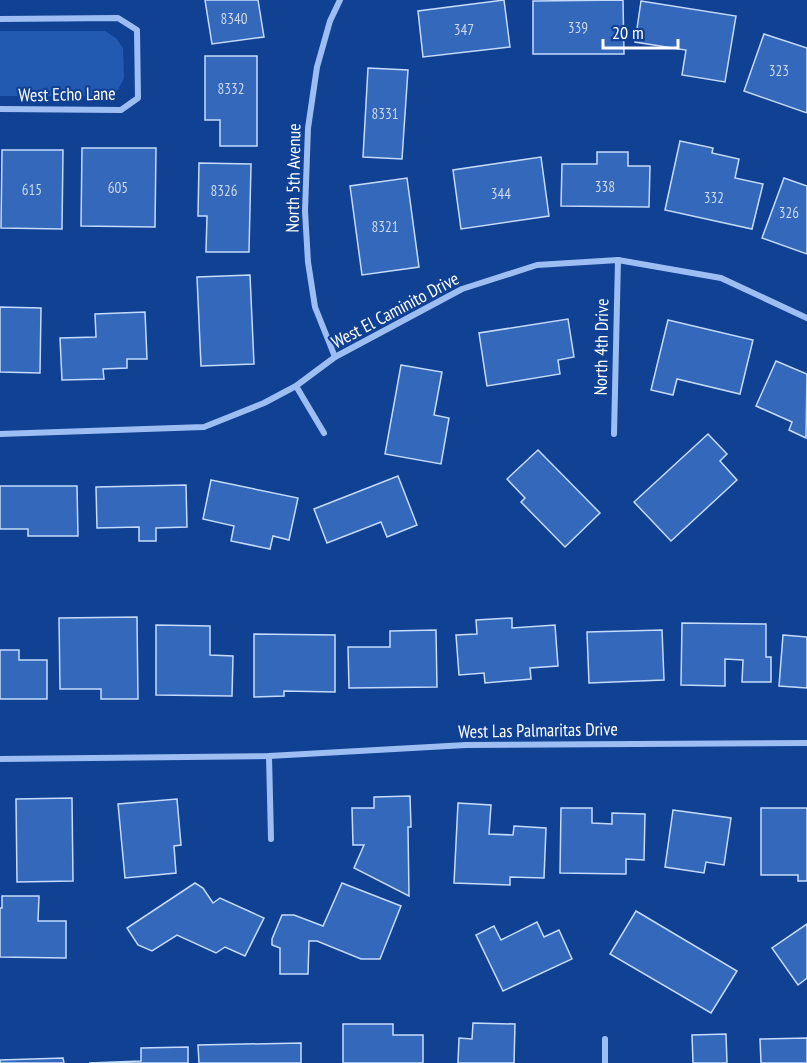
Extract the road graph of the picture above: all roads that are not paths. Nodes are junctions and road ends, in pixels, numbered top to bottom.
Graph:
1 (340, 0) edge
2 (0, 19) edge
3 (0, 110) edge
4 (618, 260) junction
5 (807, 318) edge
6 (335, 357) junction
7 (296, 386) junction
8 (324, 433) dead end
9 (0, 434) edge
10 (614, 434) dead end
11 (807, 743) edge
12 (269, 756) junction
13 (0, 759) edge
14 (272, 839) dead end
15 (605, 1039) dead end
16 (605, 1063) edge

1 - 6 street, North 5th Avenue
2 - 3 street, West Echo Lane
4 - 5 street, West El Caminito Drive
4 - 6 street, West El Caminito Drive
4 - 10 street, North 4th Drive
6 - 7 street, West El Caminito Drive
7 - 8 street
7 - 9 street, West El Caminito Drive
11 - 12 street, West Las Palmaritas Drive
12 - 13 street, West Las Palmaritas Drive
12 - 14 street
15 - 16 street

